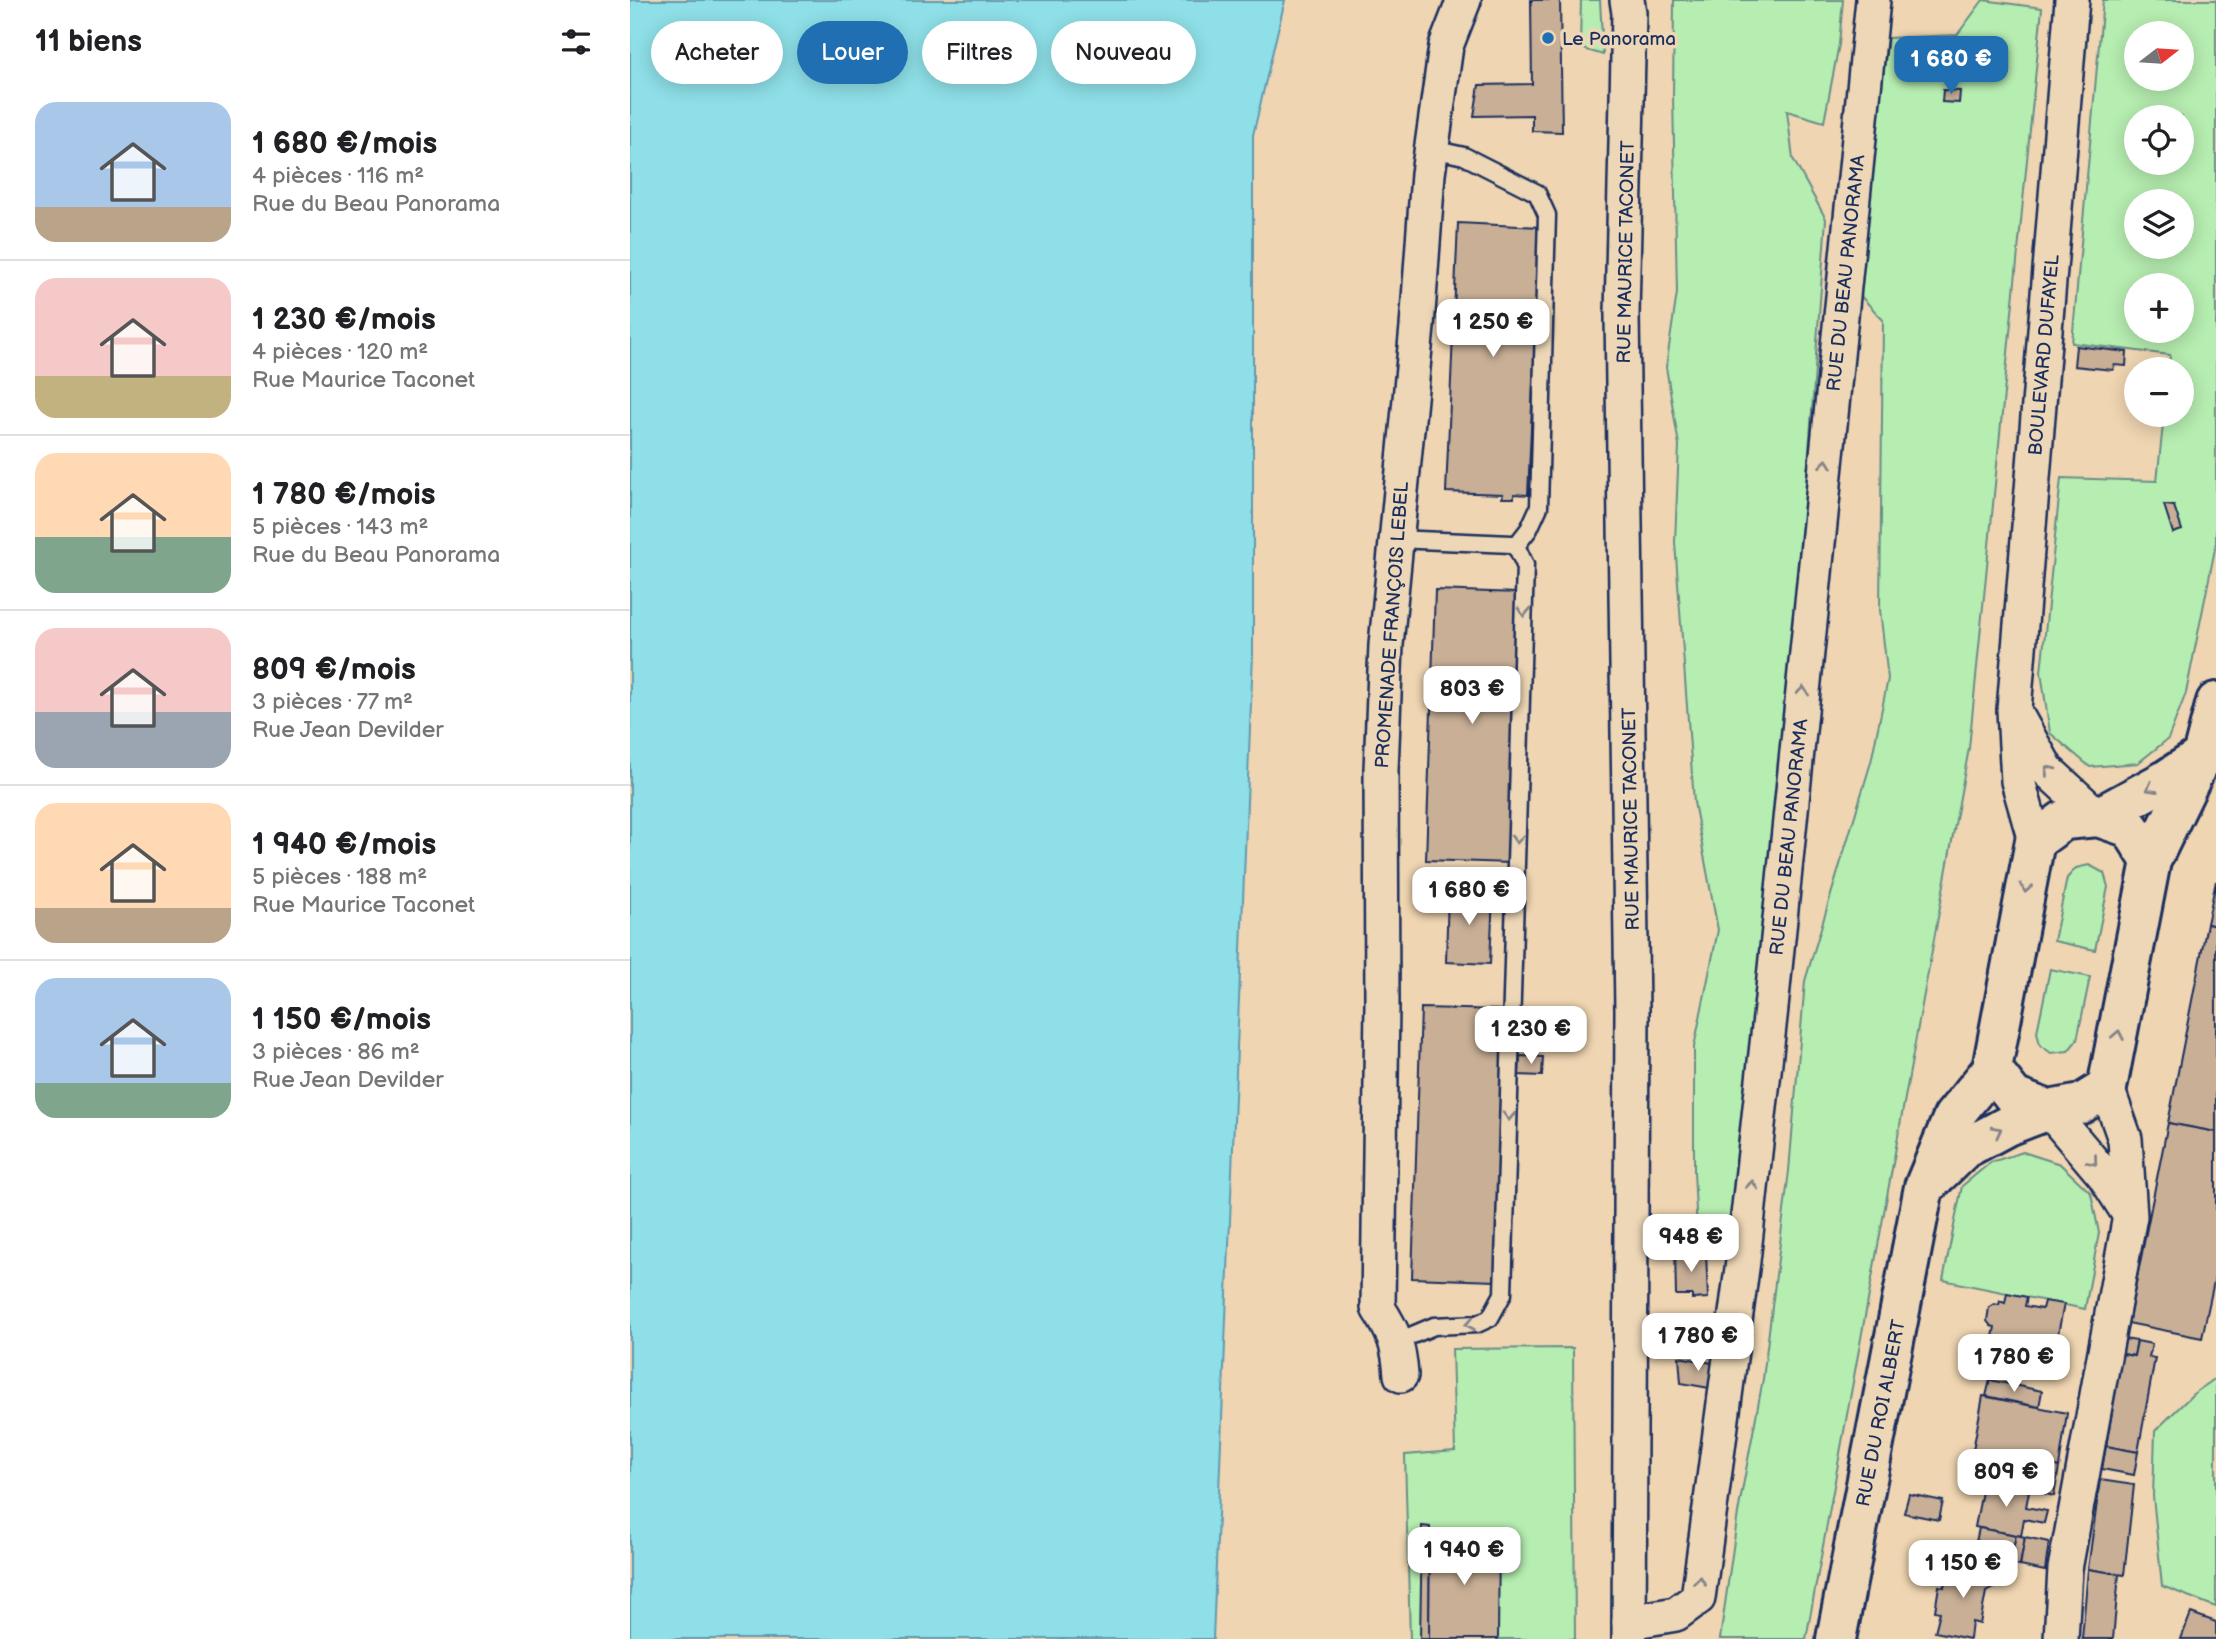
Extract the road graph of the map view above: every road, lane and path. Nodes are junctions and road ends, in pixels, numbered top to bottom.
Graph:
1 (1464, 0) edge
2 (1627, 0) edge
3 (1873, 0) edge
4 (2073, 0) edge
5 (1432, 149) junction
6 (1395, 539) junction
7 (1515, 547) junction
8 (2216, 702) edge
9 (2014, 710) junction
10 (2202, 756) junction
11 (2098, 817) junction
12 (2035, 842) junction
13 (2151, 861) junction
14 (1992, 1069) junction
15 (2107, 1088) junction
16 (2049, 1110) junction
17 (1924, 1187) junction
18 (2130, 1216) junction
19 (1396, 1342) junction
20 (1401, 1375) dead end
21 (1629, 1630) edge
22 (1836, 1639) edge
23 (2060, 1639) edge

1 - 5 street, PROMENADE FRANÇOIS LEBEL
2 - 21 street, RUE MAURICE TACONET
21 -> 3 street, RUE DU BEAU PANORAMA
4 - 9 street, BOULEVARD DUFAYEL
5 - 6 street, PROMENADE FRANÇOIS LEBEL
5 - 7 lane
6 - 7 lane
6 - 19 street, PROMENADE FRANÇOIS LEBEL
7 -> 19 lane
8 - 10 street
11 -> 9 street
9 - 12 street, BOULEVARD DUFAYEL
10 -> 11 street
10 - 13 street
11 - 12 street
11 - 13 street
12 -> 14 street
15 -> 13 street
14 - 16 street
14 - 17 street, RUE DU ROI ALBERT
15 - 16 street
15 - 18 street
17 -> 16 street
16 -> 18 street
17 - 22 street, RUE DU ROI ALBERT
18 - 23 street
19 - 20 street, PROMENADE FRANÇOIS LEBEL

